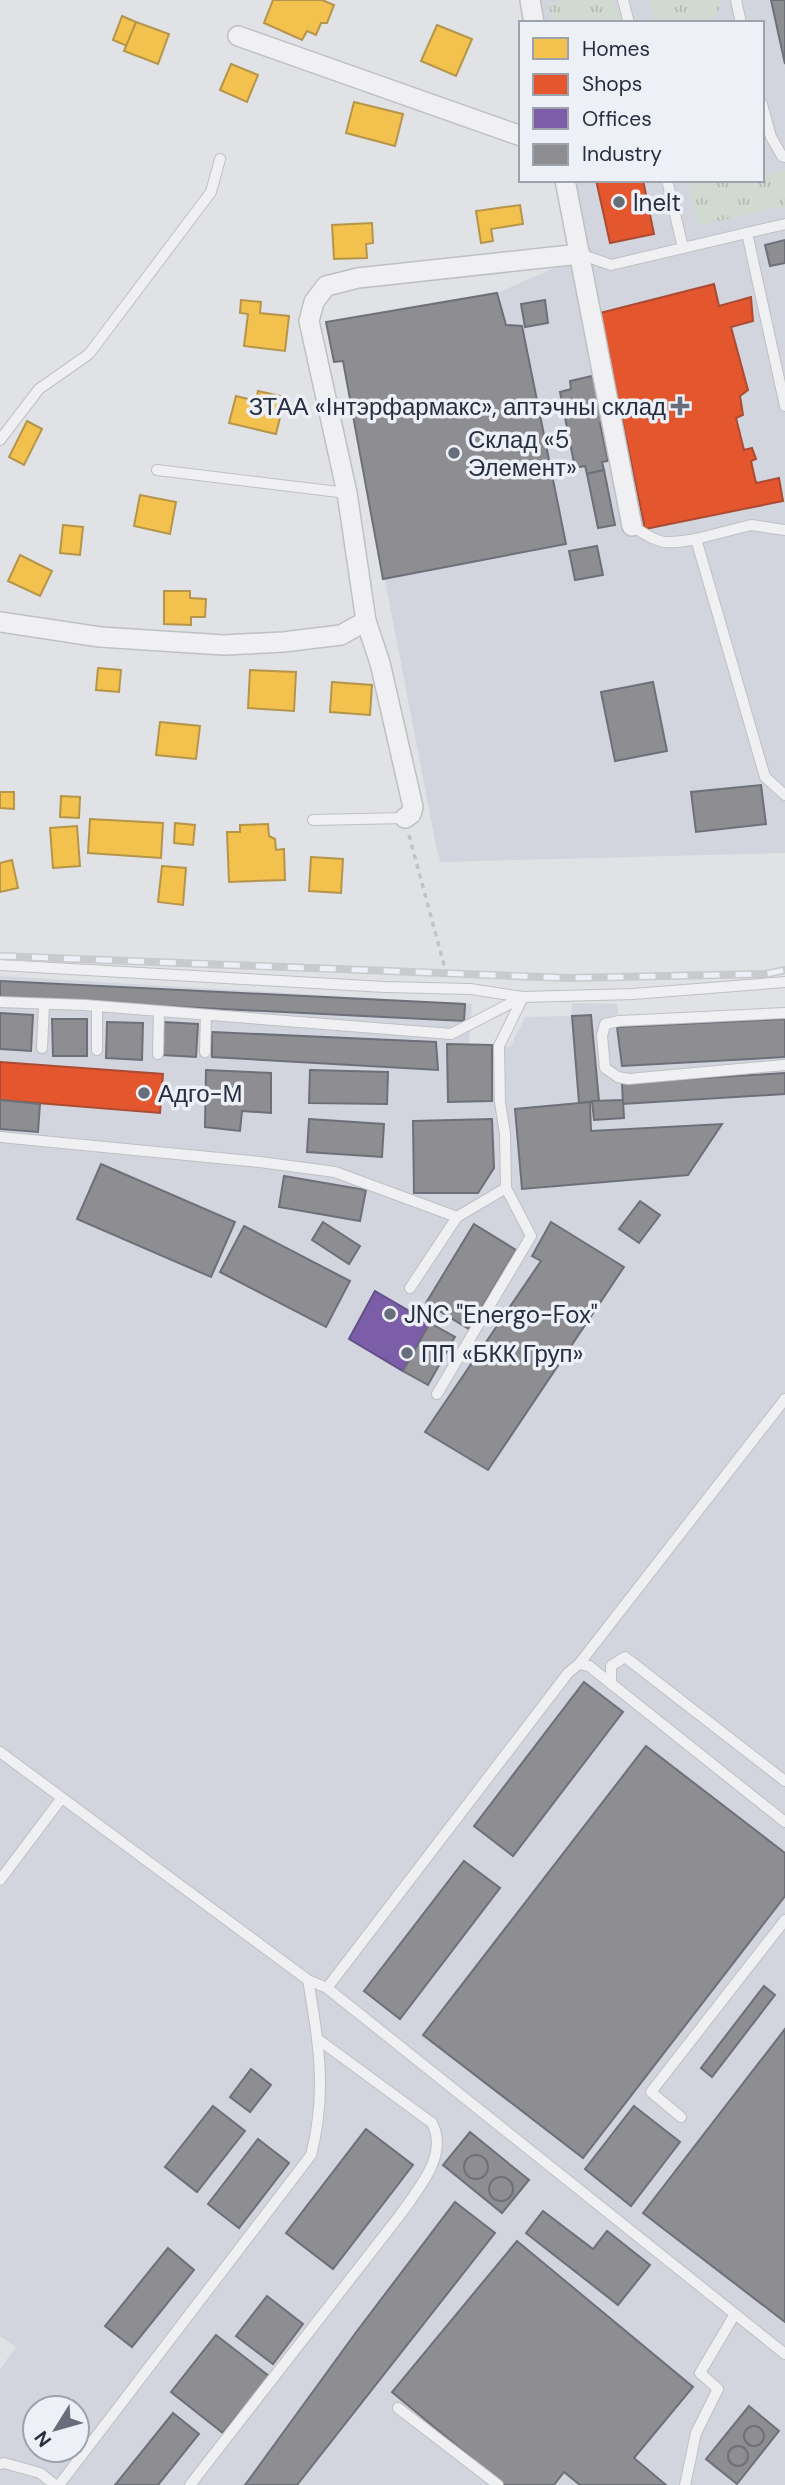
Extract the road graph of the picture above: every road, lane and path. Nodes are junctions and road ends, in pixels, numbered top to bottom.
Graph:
1 (530, 0) edge
2 (623, 0) edge
3 (736, 0) edge
4 (534, 21) edge
5 (628, 21) edge
6 (741, 21) edge
7 (238, 36) dead end
8 (764, 111) edge
9 (519, 135) edge
10 (785, 157) edge
11 (220, 159) dead end
12 (565, 182) edge
13 (667, 182) edge
14 (785, 224) edge
15 (747, 233) junction
16 (683, 248) junction
17 (580, 254) junction
18 (785, 406) edge
19 (0, 440) edge
20 (157, 470) dead end
21 (346, 493) junction
22 (632, 526) joint
23 (785, 530) edge
24 (696, 538) junction
25 (366, 621) junction
26 (0, 622) edge
27 (785, 795) edge
28 (405, 818) junction
29 (313, 820) dead end
30 (0, 965) edge
31 (785, 982) edge
32 (470, 989) junction
33 (523, 997) junction
34 (0, 1002) edge
35 (44, 1004) junction
36 (97, 1006) junction
37 (159, 1012) junction
38 (785, 1013) edge
39 (206, 1015) junction
40 (42, 1048) dead end
41 (97, 1049) dead end
42 (205, 1052) dead end
43 (158, 1054) dead end
44 (785, 1065) edge
45 (0, 1137) edge
46 (506, 1188) junction
47 (457, 1217) junction
48 (410, 1288) dead end
49 (437, 1394) dead end
50 (785, 1399) edge
51 (579, 1664) junction
52 (611, 1684) junction
53 (0, 1752) edge
54 (785, 1781) edge
55 (61, 1798) junction
56 (785, 1822) edge
57 (0, 1880) edge
58 (785, 1920) edge
59 (308, 1980) junction
60 (327, 1988) junction
61 (319, 2040) junction
62 (681, 2117) dead end
63 (736, 2314) junction
64 (785, 2354) edge
65 (398, 2408) dead end
66 (0, 2464) edge
67 (57, 2485) edge
68 (190, 2485) edge
69 (498, 2485) edge
70 (685, 2485) edge

1 - 4 street
2 - 5 lane
3 - 6 lane
7 - 9 street
8 - 10 lane
11 - 19 lane
12 - 17 street
13 - 16 lane
14 - 15 lane
15 - 16 lane
15 - 18 lane
16 - 17 lane
17 - 21 street
17 - 22 street
20 - 21 lane
21 - 25 street
22 - 24 lane
23 - 24 lane
24 - 27 lane
25 - 26 street
25 - 28 street
28 - 29 lane
28 - 32 path
30 - 32 lane
31 - 33 lane
32 - 33 lane
33 - 39 lane
33 - 46 lane
34 - 35 lane
35 - 36 lane
35 - 40 lane
36 - 37 lane
36 - 41 lane
37 - 39 lane
37 - 43 lane
38 - 44 lane
39 - 42 lane
45 - 47 lane
46 - 47 lane
46 - 49 lane
47 - 48 lane
50 - 51 lane
51 - 52 lane
51 - 60 lane
52 - 54 lane
52 - 56 lane
53 - 55 lane
55 - 57 lane
55 - 59 lane
58 - 62 lane
59 - 60 lane
59 - 61 lane
60 - 63 lane
61 - 67 lane
61 - 68 lane
63 - 64 lane
63 - 70 lane
65 - 69 lane
66 - 67 lane

